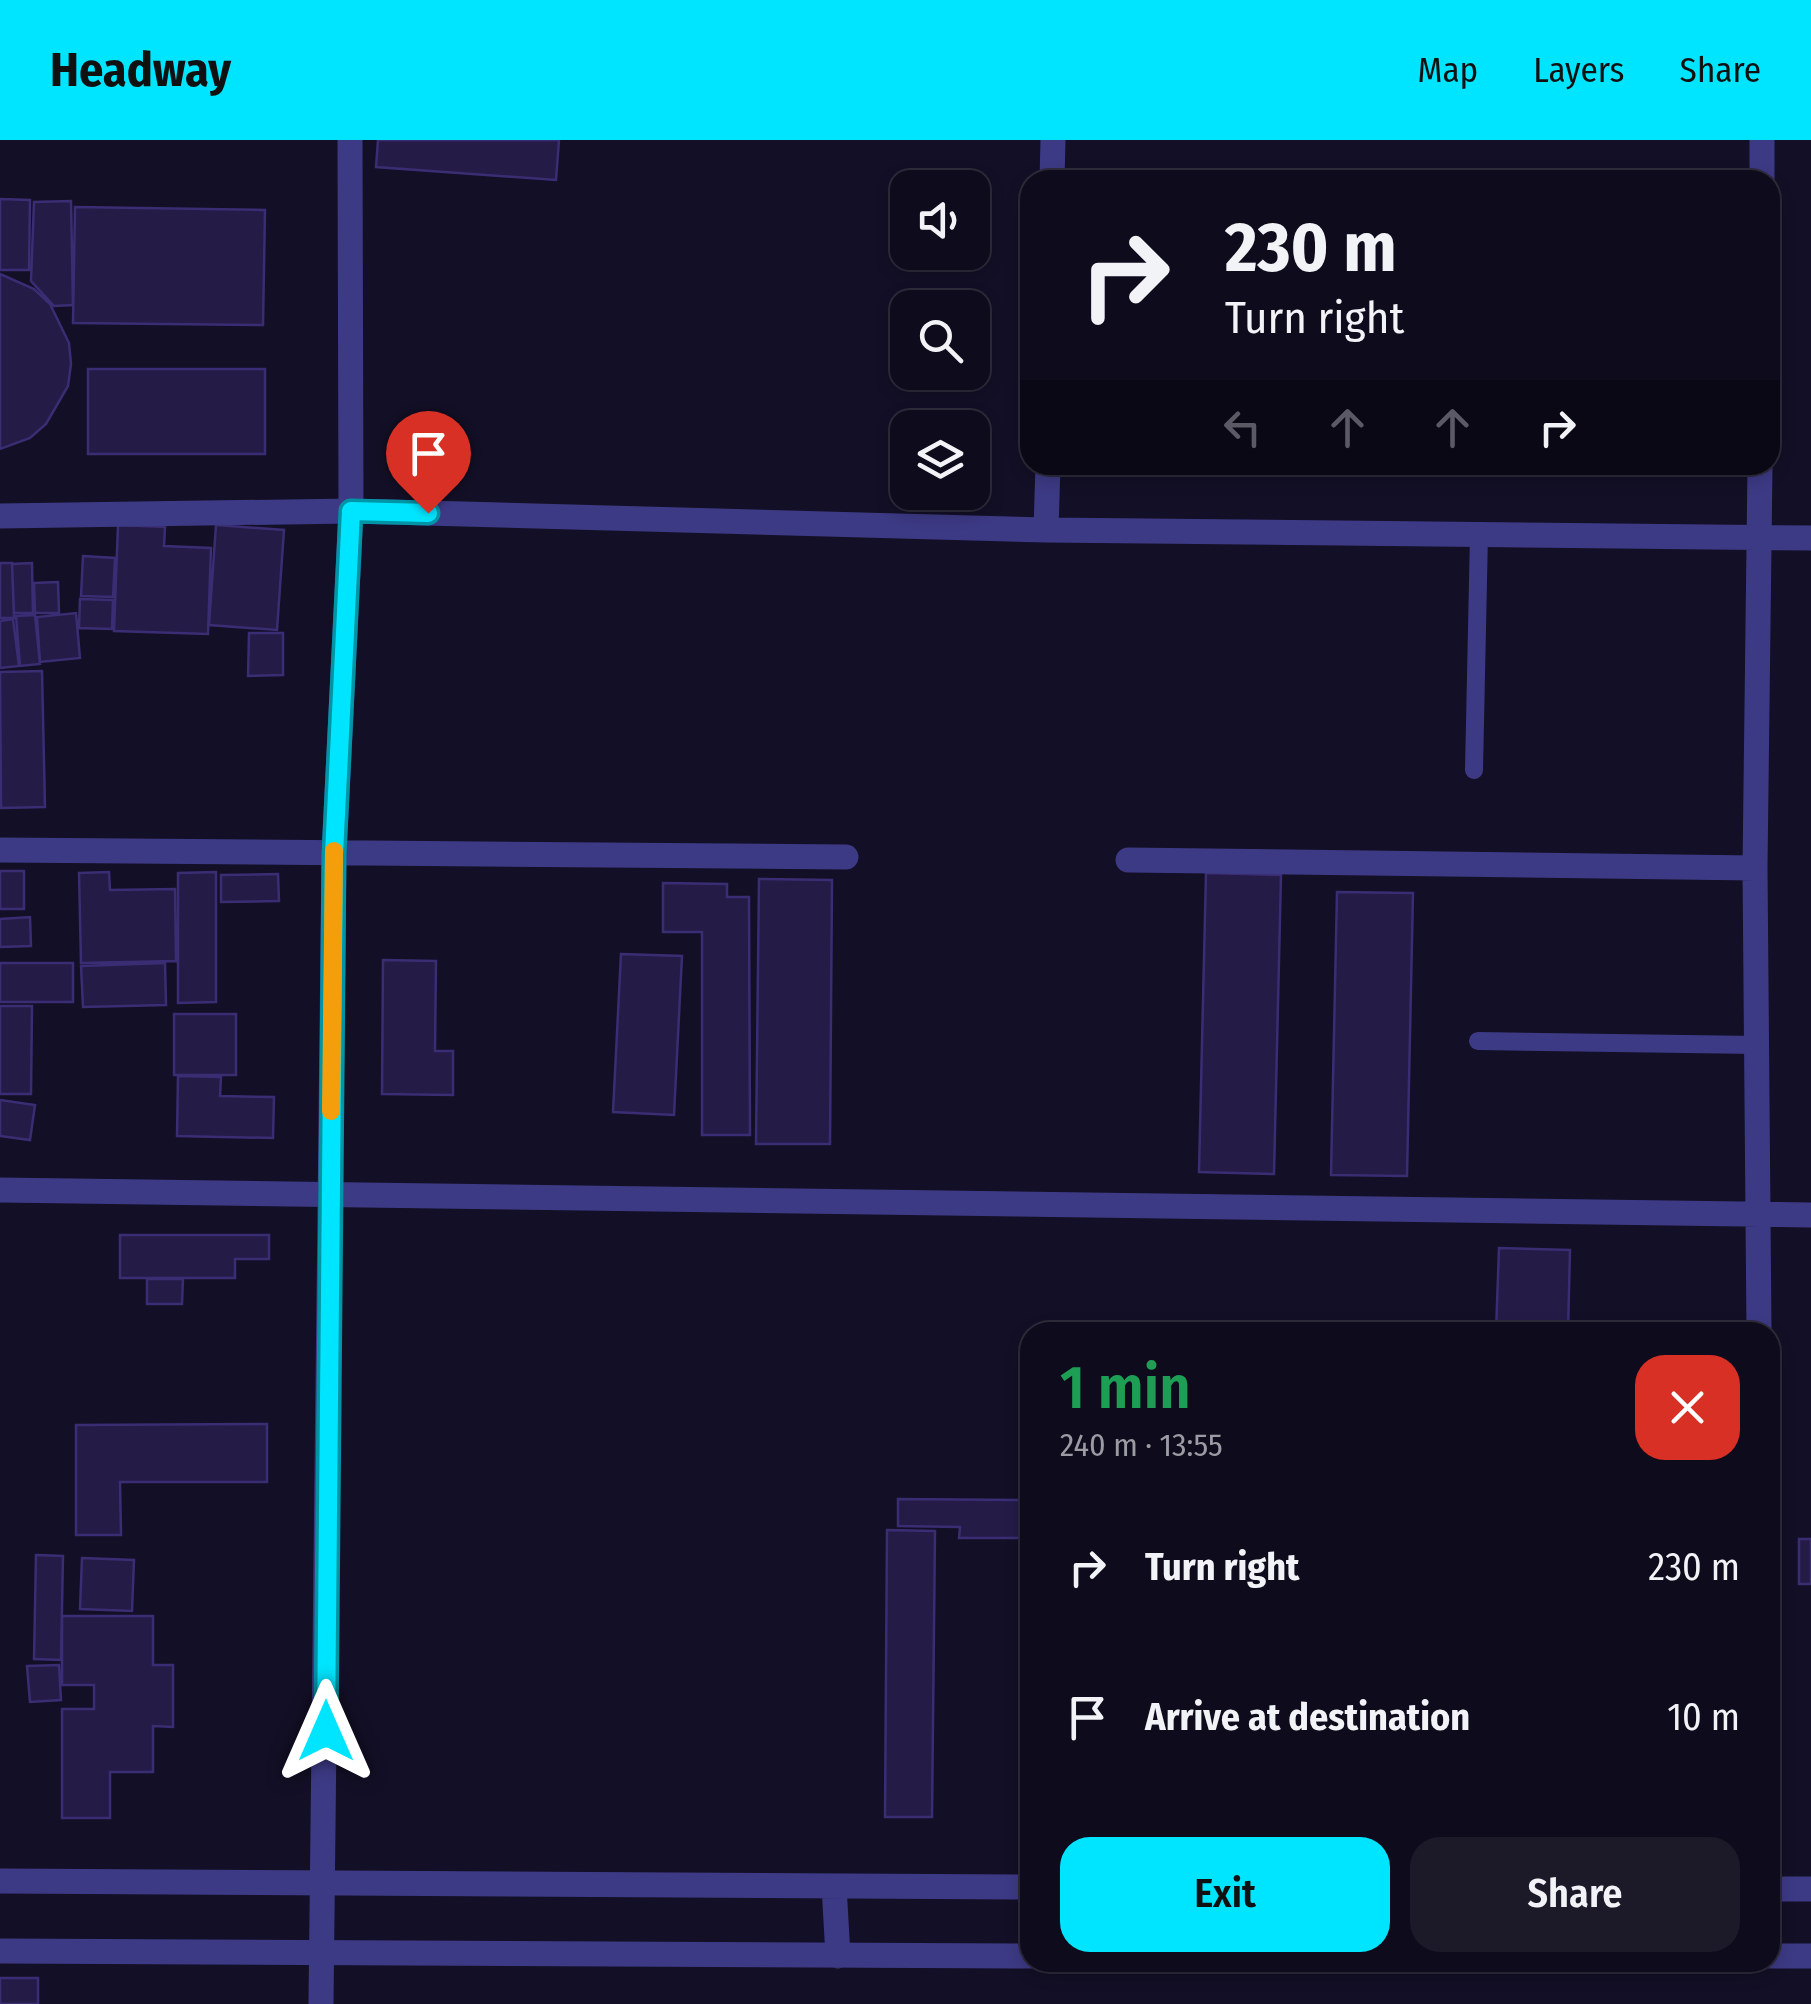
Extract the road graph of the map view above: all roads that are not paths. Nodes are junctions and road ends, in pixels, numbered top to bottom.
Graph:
1 (350, 140) edge
2 (1053, 140) edge
3 (1762, 140) edge
4 (1052, 170) edge
5 (1762, 170) edge
6 (1048, 475) edge
7 (1760, 475) edge
8 (351, 511) junction
9 (0, 516) edge
10 (1046, 530) junction
11 (1479, 534) junction
12 (1760, 538) junction
13 (1811, 538) edge
14 (1474, 770) dead end
15 (0, 850) edge
16 (334, 854) junction
17 (846, 857) dead end
18 (1128, 860) dead end
19 (1755, 868) junction
20 (1478, 1041) dead end
21 (1757, 1044) junction
22 (0, 1190) edge
23 (330, 1195) junction
24 (1758, 1215) junction
25 (1811, 1215) edge
26 (1759, 1322) edge
27 (0, 1881) edge
28 (324, 1884) junction
29 (834, 1886) junction
30 (1020, 1886) edge
31 (1780, 1888) edge
32 (1811, 1889) edge
33 (0, 1951) edge
34 (321, 1956) junction
35 (838, 1956) junction
36 (1020, 1956) edge
37 (1780, 1956) edge
38 (1811, 1956) edge
39 (321, 2004) edge

1 - 8 street
2 - 4 street
3 - 5 street
6 - 10 street
7 - 12 street
8 - 9 street
8 - 10 street
8 - 16 street
10 - 11 street
11 - 12 street
11 - 14 lane
12 - 13 street
12 - 19 street
15 - 16 street
16 - 17 street
16 - 23 street
18 - 19 street
19 - 21 street
20 - 21 lane
21 - 24 street
22 - 23 street
23 - 24 street
23 - 28 street
24 - 25 street
24 - 26 street
27 - 28 street
28 - 29 street
28 - 34 street
29 - 30 street
29 - 35 street
31 - 32 street
33 - 34 street
34 - 35 street
34 - 39 street
35 - 36 street
37 - 38 street

